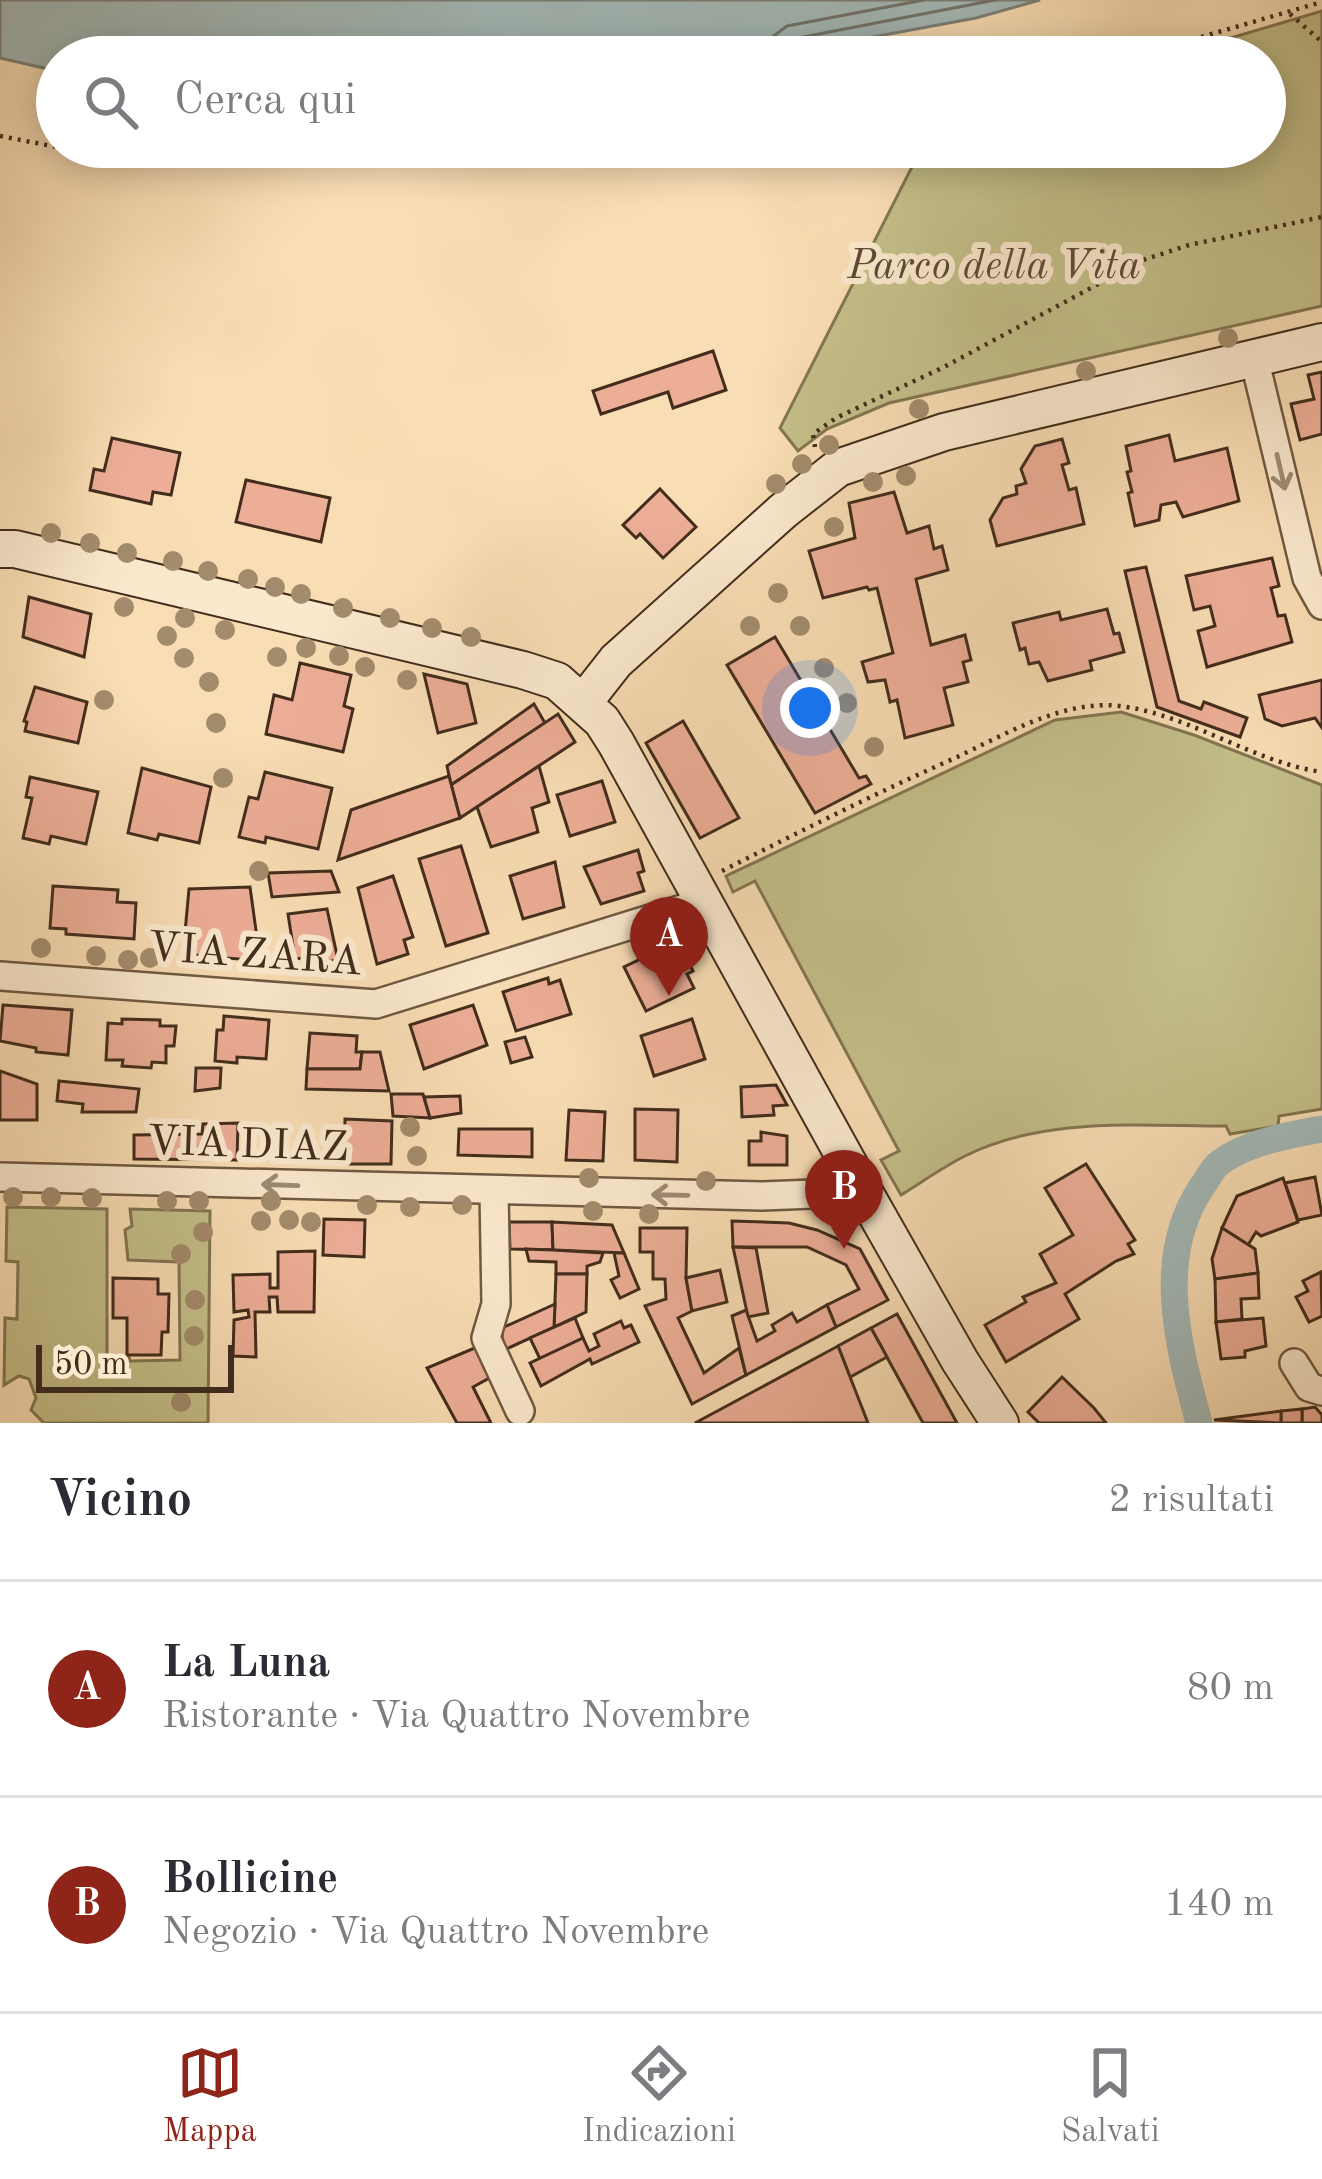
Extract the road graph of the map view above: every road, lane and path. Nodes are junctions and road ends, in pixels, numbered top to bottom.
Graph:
1 (1322, 2) edge
2 (1288, 13) junction
3 (1206, 36) edge
4 (1322, 42) edge
5 (0, 136) edge
6 (36, 143) edge
7 (1322, 218) edge
8 (1322, 342) edge
9 (1254, 358) junction
10 (819, 483) junction
11 (0, 549) edge
12 (1322, 605) edge
13 (583, 703) junction
14 (1322, 772) edge
15 (700, 893) junction
16 (0, 976) edge
17 (0, 1177) edge
18 (494, 1191) junction
19 (864, 1192) junction
20 (1294, 1363) dead end
21 (1322, 1391) edge
22 (520, 1412) dead end
23 (1000, 1423) edge

1 - 2 path
2 - 3 path
2 - 4 path
5 - 6 path
7 - 10 path
8 - 9 street
9 - 10 street
9 -> 12 street
10 - 13 street
11 - 13 street
13 - 15 street
14 - 15 path
15 - 16 street, VIA ZARA
15 - 19 street
18 -> 17 street, VIA DIAZ
19 -> 18 street, VIA DIAZ
18 - 22 street
19 - 23 street
20 - 21 street

